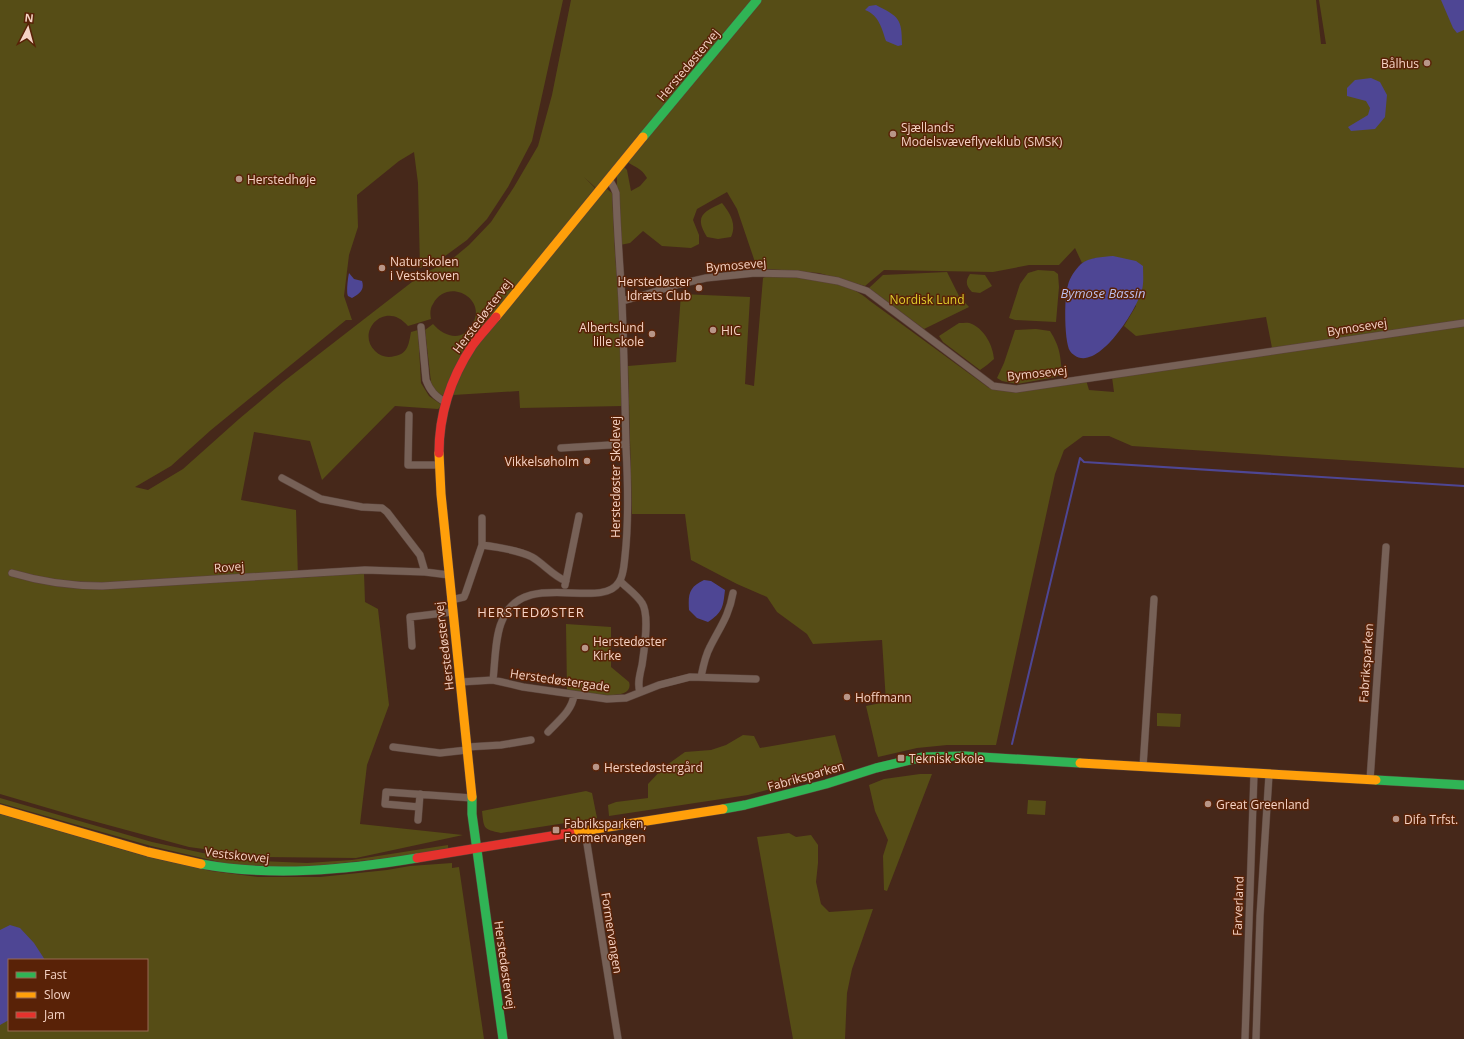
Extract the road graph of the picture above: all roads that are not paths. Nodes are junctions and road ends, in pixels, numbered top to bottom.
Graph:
1 (757, 0) edge
2 (609, 179) junction
3 (622, 301) junction
4 (1464, 323) edge
5 (421, 327) dead end
6 (445, 402) junction
7 (409, 415) dead end
8 (626, 444) junction
9 (561, 448) dead end
10 (439, 465) junction
11 (282, 478) dead end
12 (579, 516) dead end
13 (482, 518) dead end
14 (482, 546) junction
15 (1386, 547) dead end
16 (425, 572) junction
17 (12, 573) dead end
18 (449, 575) junction
19 (566, 580) junction
20 (620, 581) junction
21 (564, 592) junction
22 (733, 593) dead end
23 (1154, 599) dead end
24 (451, 600) junction
25 (452, 612) junction
26 (412, 646) dead end
27 (701, 677) junction
28 (493, 680) junction
29 (756, 680) dead end
30 (461, 682) junction
31 (640, 692) junction
32 (574, 695) junction
33 (548, 732) dead end
34 (531, 740) dead end
35 (393, 747) dead end
36 (467, 748) junction
37 (1143, 767) junction
38 (1254, 774) junction
39 (1268, 775) junction
40 (1370, 780) junction
41 (1464, 785) edge
42 (420, 794) junction
43 (472, 798) junction
44 (419, 807) junction
45 (0, 809) edge
46 (418, 820) dead end
47 (585, 831) junction
48 (477, 849) junction
49 (1250, 873) junction
50 (1263, 873) junction
51 (1247, 973) junction
52 (1258, 974) junction
53 (1246, 995) junction
54 (1258, 995) junction
55 (503, 1039) edge
56 (618, 1039) edge
57 (1245, 1039) edge
58 (1256, 1039) edge

1 - 2 street, Herstedøstervej
2 - 3 street, Herstedøster Skolevej
2 - 6 street, Herstedøstervej
3 - 4 street, Bymosevej
3 - 8 street, Herstedøster Skolevej
5 - 6 street
6 - 10 street, Herstedøstervej
7 - 10 street
8 - 9 street
8 - 20 street, Herstedøster Skolevej
10 - 18 street, Herstedøstervej
11 - 16 street
12 - 19 street
13 - 14 street
14 - 19 street
14 - 24 street
15 - 40 street, Fabriksparken
16 - 17 street, Rovej
16 - 18 street, Rovej
18 - 24 street, Herstedøstervej
19 - 21 street
20 - 21 street
20 - 31 street
21 - 28 street
22 - 27 street
23 - 37 street
24 - 25 street, Herstedøstervej
25 - 26 street
25 - 30 street, Herstedøstervej
27 - 29 street, Herstedøstergade
27 - 31 street, Herstedøstergade
28 - 30 street, Herstedøstergade
28 - 32 street, Herstedøstergade
30 - 36 street, Herstedøstervej
31 - 32 street, Herstedøstergade
32 - 33 street
34 - 36 street
35 - 36 street
36 - 43 street, Herstedøstervej
37 - 38 street, Fabriksparken
37 - 47 street, Fabriksparken
38 - 39 street, Fabriksparken
38 - 49 street, Farverland
39 - 40 street, Fabriksparken
39 - 50 street, Farverland
40 - 41 street, Fabriksparken
42 - 43 street
42 - 44 street
42 - 44 street
43 - 48 street, Herstedøstervej
44 - 46 street
45 - 48 street, Vestskovvej
47 - 48 street, Fabriksparken
47 - 56 street, Formervangen
48 - 55 street, Herstedøstervej
49 - 50 street
49 - 51 street, Farverland
50 - 52 street, Farverland
51 - 52 street
51 - 53 street, Farverland
52 - 54 street, Farverland
53 - 54 street
53 - 57 street, Farverland
54 - 58 street, Farverland

